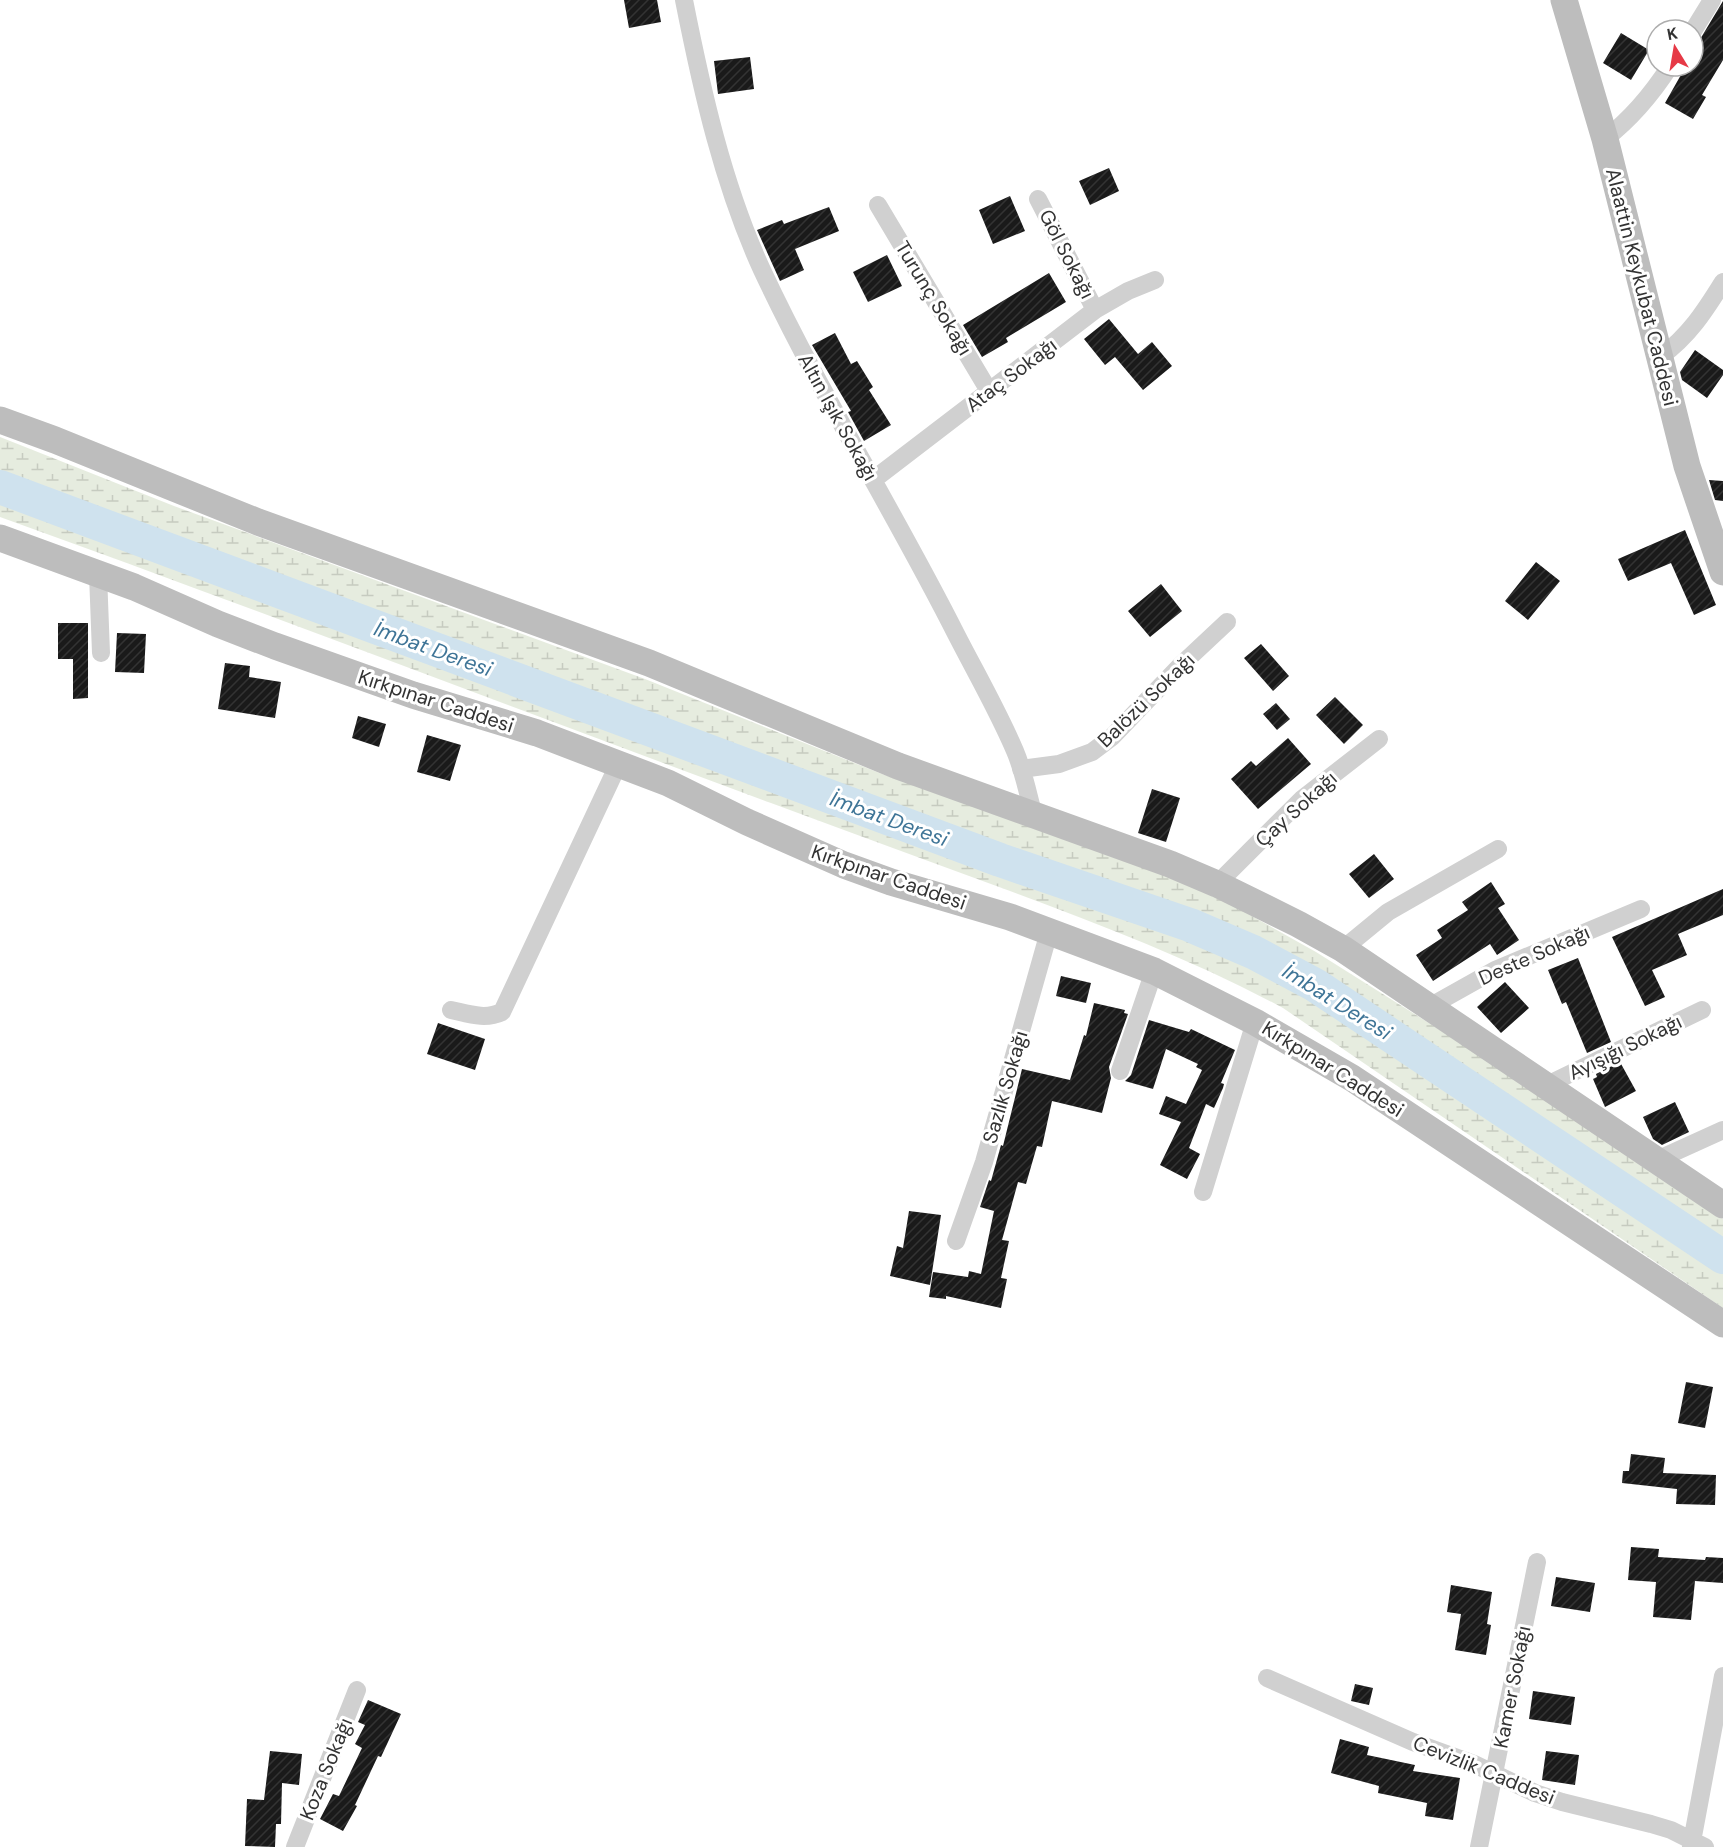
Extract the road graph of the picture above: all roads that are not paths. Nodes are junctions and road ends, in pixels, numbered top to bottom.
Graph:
1 (684, 0) edge
2 (1564, 0) edge
3 (1712, 0) edge
4 (1701, 18) edge
5 (1661, 78) edge
6 (1605, 138) junction
7 (1038, 199) dead end
8 (878, 205) dead end
9 (1155, 280) dead end
10 (1723, 282) edge
11 (1095, 310) junction
12 (1660, 357) junction
13 (989, 391) junction
14 (0, 420) edge
15 (873, 480) junction
16 (0, 538) edge
17 (1722, 561) edge
18 (98, 574) junction
19 (1227, 622) dead end
20 (101, 653) dead end
21 (1379, 739) dead end
22 (618, 765) junction
23 (1021, 769) junction
24 (1034, 816) junction
25 (1498, 849) dead end
26 (1217, 884) junction
27 (1641, 909) dead end
28 (1050, 932) junction
29 (1343, 949) junction
30 (1154, 971) junction
31 (1429, 1007) junction
32 (451, 1010) dead end
33 (1702, 1010) dead end
34 (1255, 1022) junction
35 (1119, 1071) dead end
36 (1547, 1085) junction
37 (1723, 1130) edge
38 (1657, 1160) junction
39 (1203, 1192) dead end
40 (1723, 1205) edge
41 (956, 1241) dead end
42 (1723, 1324) edge
43 (1537, 1562) dead end
44 (1723, 1676) edge
45 (1267, 1678) dead end
46 (357, 1690) dead end
47 (1494, 1774) junction
48 (1696, 1845) edge
49 (295, 1847) edge
50 (1479, 1847) edge

1 - 15 street, Altın Işık Sokağı
2 - 6 street, Alaattin Keykubat Caddesi
3 - 4 street
5 - 6 street
6 - 12 street, Alaattin Keykubat Caddesi
7 - 11 street, Göl Sokağı
8 - 13 street, Turunç Sokağı
9 - 11 street, Ataç Sokağı
10 - 12 street
11 - 13 street, Ataç Sokağı
12 - 17 street, Alaattin Keykubat Caddesi
13 - 15 street, Ataç Sokağı
14 - 24 street
15 - 23 street, Altın Işık Sokağı
16 - 18 street, Kırkpınar Caddesi
18 - 20 street
18 - 22 street, Kırkpınar Caddesi
19 - 23 street, Balözü Sokağı
21 - 26 street, Çay Sokağı
22 - 28 street, Kırkpınar Caddesi
22 - 32 street
23 - 24 street, Altın Işık Sokağı
24 - 26 street
25 - 29 street
26 - 29 street
27 - 31 street, Deste Sokağı
28 - 30 street, Kırkpınar Caddesi
28 - 41 street, Sazlık Sokağı
29 - 31 street
30 - 34 street, Kırkpınar Caddesi
30 - 35 street
31 - 36 street
33 - 36 street, Ayışığı Sokağı
34 - 39 street
34 - 42 street, Kırkpınar Caddesi
36 - 38 street
37 - 38 street
38 - 40 street
43 - 47 street, Kamer Sokağı
44 - 48 street
45 - 47 street, Cevizlik Caddesi
46 - 49 street, Koza Sokağı
47 - 48 street, Cevizlik Caddesi
47 - 50 street, Kamer Sokağı

